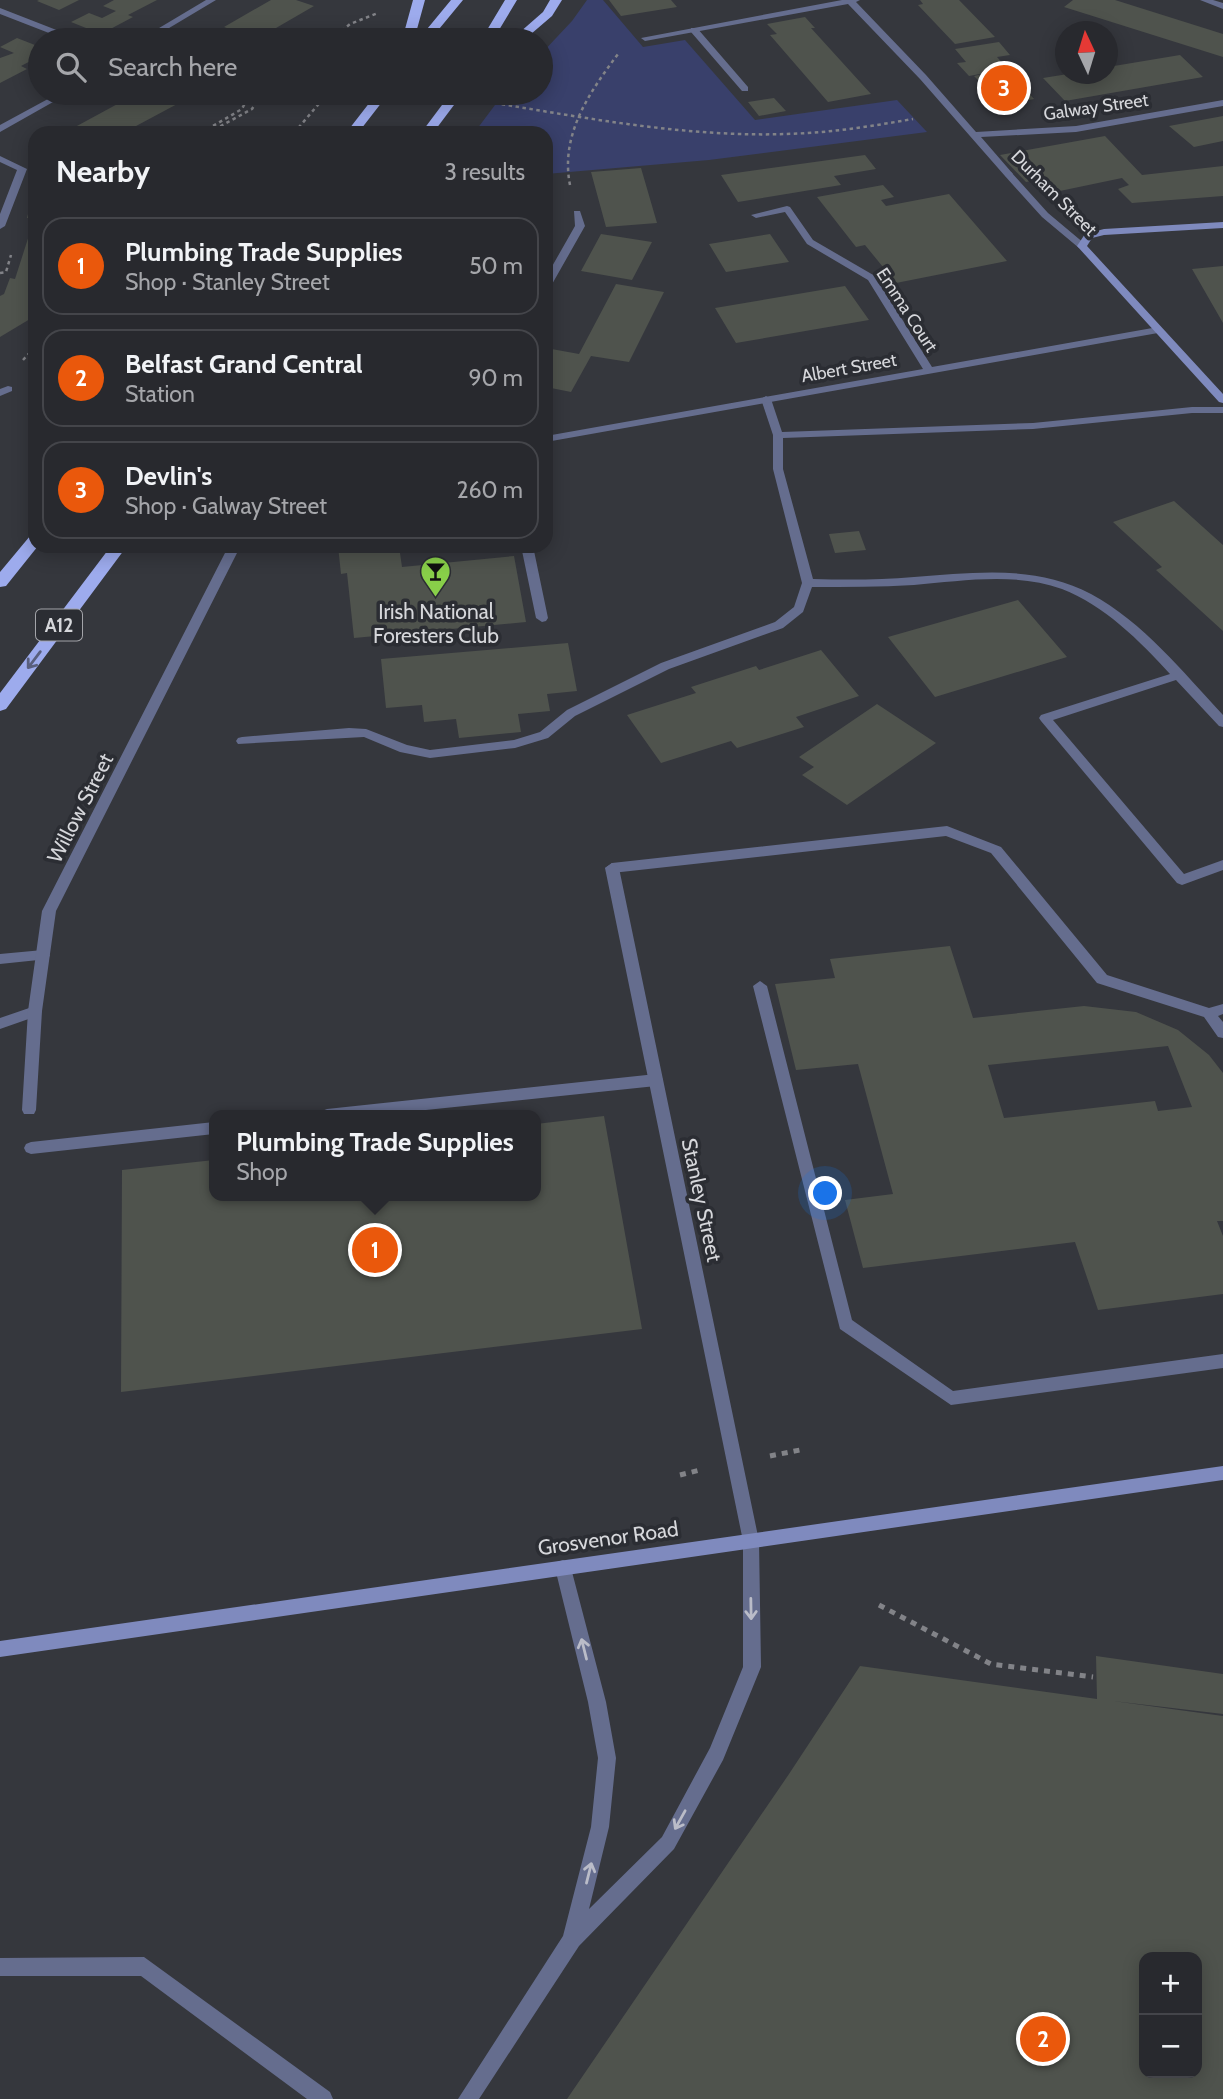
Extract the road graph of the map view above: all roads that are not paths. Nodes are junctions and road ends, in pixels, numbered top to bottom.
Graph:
1 (212, 0) edge
2 (419, 0) edge
3 (457, 0) edge
4 (511, 0) edge
5 (556, 0) edge
6 (853, 0) edge
7 (1204, 0) edge
8 (1223, 6) edge
9 (0, 11) edge
10 (43, 28) edge
11 (164, 28) edge
12 (411, 28) edge
13 (434, 28) edge
14 (494, 28) edge
15 (531, 28) edge
16 (694, 30) junction
17 (645, 38) road end
18 (745, 89) dead end
19 (1223, 103) edge
20 (43, 105) edge
21 (374, 105) edge
22 (448, 105) edge
23 (357, 126) edge
24 (432, 126) edge
25 (0, 129) edge
26 (973, 135) junction
27 (0, 159) edge
28 (577, 213) road end
29 (755, 215) dead end
30 (1223, 225) edge
31 (0, 226) edge
32 (1082, 246) junction
33 (553, 257) edge
34 (561, 259) junction
35 (553, 273) edge
36 (1158, 330) junction
37 (929, 372) junction
38 (766, 399) junction
39 (1223, 400) edge
40 (1223, 410) edge
41 (778, 435) junction
42 (553, 438) edge
43 (28, 547) edge
44 (113, 553) edge
45 (231, 553) edge
46 (528, 553) edge
47 (0, 582) edge
48 (808, 583) junction
49 (542, 618) dead end
50 (1179, 675) junction
51 (0, 705) edge
52 (1223, 723) edge
53 (242, 741) dead end
54 (1223, 865) edge
55 (43, 956) junction
56 (0, 958) edge
57 (760, 986) dead end
58 (35, 1011) junction
59 (1216, 1011) edge
60 (0, 1024) edge
61 (1223, 1033) edge
62 (656, 1080) junction
63 (29, 1110) dead end
64 (374, 1110) edge
65 (209, 1129) edge
66 (31, 1148) dead end
67 (1223, 1360) edge
68 (1223, 1473) edge
69 (751, 1541) junction
70 (563, 1567) junction
71 (0, 1649) edge
72 (572, 1939) junction
73 (0, 1967) edge
74 (299, 2092) edge
75 (323, 2099) edge
76 (468, 2099) edge

1 - 11 street
2 - 12 highway
3 - 13 highway
4 - 14 highway
5 - 15 highway
6 - 16 street
6 - 26 street, Durham Street
7 - 8 street
9 - 10 street
16 - 17 street
16 - 18 street
19 - 26 street, Galway Street
20 - 25 street
21 - 23 highway
22 - 24 highway
26 - 32 street, Durham Street
27 - 31 street
28 - 34 street
29 - 37 street, Emma Court
30 - 32 main road
32 - 36 main road, Durham Street
33 - 34 street
34 - 35 street
36 - 37 street, Albert Street
36 - 39 main road, Durham Street
37 - 38 street, Albert Street
38 - 41 street
38 - 42 street, Albert Street
40 - 41 street
41 - 48 street
43 - 47 highway
44 -> 51 highway, A12
45 - 55 street, Willow Street
46 - 49 street
48 - 50 street
48 - 53 street
50 - 52 street
50 - 54 street
55 - 56 street
55 - 58 street, Willow Street
57 - 67 street
58 - 60 street
58 - 63 street, Willow Street
59 - 61 street
59 - 62 street, Stanley Street
62 - 64 street
62 - 69 street, Stanley Street
65 - 66 street
68 - 69 main road, Grosvenor Road
69 - 70 main road, Grosvenor Road
69 -> 72 street, Stanley Street
70 - 71 main road, Grosvenor Road
72 -> 70 street
72 - 76 street
73 - 74 street
74 - 75 street

